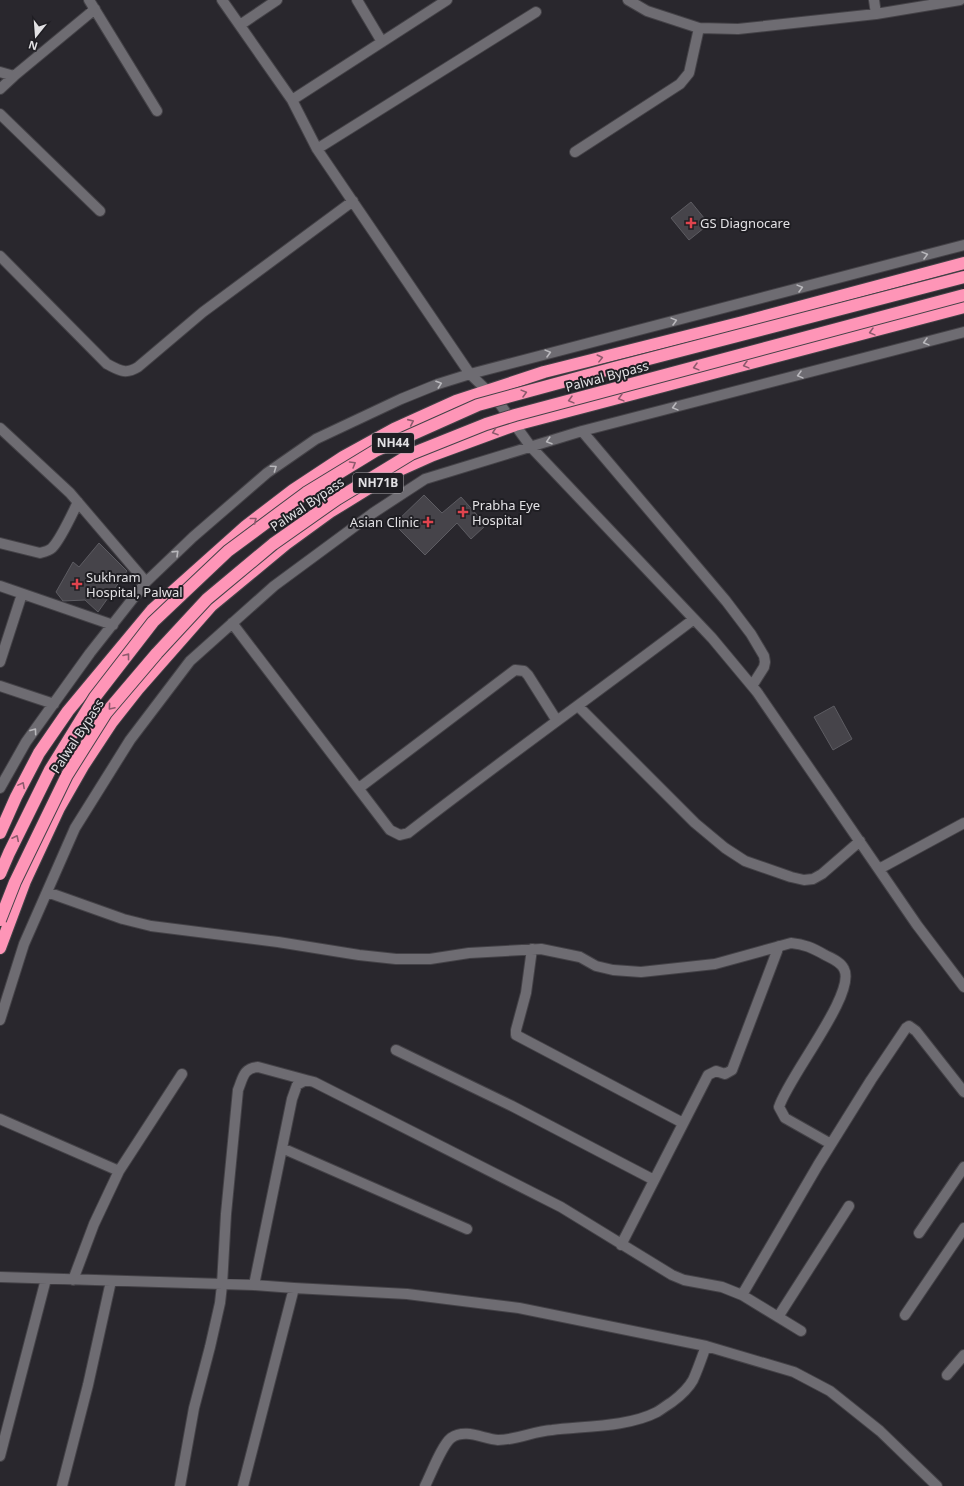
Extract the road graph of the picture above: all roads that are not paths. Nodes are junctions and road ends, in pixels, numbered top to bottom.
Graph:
1 (89, 0) edge
2 (222, 0) edge
3 (277, 0) edge
4 (357, 0) edge
5 (447, 0) edge
6 (628, 0) edge
7 (874, 0) edge
8 (960, 0) edge
9 (95, 9) junction
10 (536, 12) dead end
11 (876, 14) junction
12 (240, 25) junction
13 (699, 28) junction
14 (382, 42) junction
15 (0, 72) edge
16 (14, 76) junction
17 (0, 89) edge
18 (292, 100) junction
19 (157, 111) dead end
20 (0, 114) edge
21 (317, 149) junction
22 (574, 152) dead end
23 (354, 201) junction
24 (100, 210) dead end
25 (964, 245) edge
26 (0, 256) edge
27 (964, 263) edge
28 (964, 277) edge
29 (964, 296) edge
30 (964, 307) edge
31 (964, 332) edge
32 (470, 374) junction
33 (487, 391) junction
34 (515, 425) junction
35 (0, 428) edge
36 (582, 432) junction
37 (531, 447) junction
38 (78, 502) junction
39 (0, 544) edge
40 (146, 582) junction
41 (0, 586) edge
42 (22, 594) junction
43 (694, 619) junction
44 (232, 623) junction
45 (113, 625) junction
46 (0, 662) edge
47 (0, 686) edge
48 (752, 686) junction
49 (54, 704) junction
50 (578, 706) junction
51 (557, 721) junction
52 (2, 782) edge
53 (359, 788) junction
54 (964, 823) edge
55 (0, 833) edge
56 (860, 841) junction
57 (879, 869) junction
58 (0, 874) edge
59 (47, 892) junction
60 (0, 920) edge
61 (779, 946) junction
62 (0, 948) edge
63 (532, 949) junction
64 (964, 986) edge
65 (0, 1020) edge
66 (396, 1050) dead end
67 (182, 1074) dead end
68 (306, 1080) junction
69 (964, 1092) edge
70 (0, 1119) edge
71 (683, 1123) junction
72 (831, 1144) junction
73 (282, 1148) junction
74 (964, 1167) edge
75 (119, 1171) junction
76 (654, 1180) junction
77 (849, 1206) dead end
78 (964, 1228) edge
79 (467, 1229) dead end
80 (919, 1233) dead end
81 (621, 1245) junction
82 (0, 1277) edge
83 (46, 1279) junction
84 (73, 1280) junction
85 (111, 1281) junction
86 (222, 1285) junction
87 (254, 1285) junction
88 (294, 1288) junction
89 (742, 1295) junction
90 (905, 1315) dead end
91 (778, 1317) junction
92 (801, 1331) dead end
93 (706, 1346) junction
94 (964, 1355) edge
95 (947, 1375) dead end
96 (0, 1456) edge
97 (62, 1486) edge
98 (180, 1486) edge
99 (243, 1486) edge
100 (425, 1486) edge
101 (937, 1486) edge

1 - 9 street
2 - 12 street
3 - 12 street
4 - 14 street
5 - 14 street
6 - 13 street
7 - 11 street
8 - 11 street
9 - 16 street
9 - 19 street
10 - 21 street
11 - 13 street
12 - 18 street
13 - 22 street
14 - 18 street
15 - 16 street
16 - 17 street
18 - 21 street
20 - 24 street
21 - 23 street
23 - 26 street
23 - 32 street
32 -> 25 street
33 -> 27 highway
58 -> 28 highway, Palwal Bypass / NH44, bridge
29 -> 60 highway, Palwal Bypass / NH44, bridge
30 -> 34 highway, NH71B
31 -> 36 street
32 - 33 street
40 -> 32 street
33 - 34 street
55 -> 33 highway
34 - 37 street
34 -> 62 highway, NH71B
35 - 38 street
36 -> 37 street
36 - 48 street
37 - 43 street
37 - 44 street
38 - 39 street
38 - 40 street
40 - 45 street
41 - 42 street
42 - 45 street
42 - 46 street
43 - 48 street
43 - 50 street
44 - 53 street
44 - 59 street
45 - 49 street
47 - 49 street
48 - 56 street
52 -> 49 street
50 - 51 street
50 - 56 street
51 - 53 street
51 - 53 street
54 - 57 street
56 - 57 street
57 - 64 street
59 - 63 street
59 - 65 street
61 - 63 street
61 - 71 street
61 - 72 street
63 - 71 street
66 - 76 street
67 - 75 street
68 - 73 street
68 - 81 street
68 - 86 street
69 - 72 street
70 - 75 street
71 - 76 street
72 - 89 street
73 - 79 street
73 - 87 street
74 - 80 street
75 - 84 street
76 - 81 street
77 - 91 street
78 - 90 street
81 - 89 street
82 - 83 street
83 - 84 street
83 - 96 street
84 - 85 street
85 - 86 street
85 - 97 street
86 - 87 street
86 - 98 street
87 - 88 street
88 - 93 street
88 - 99 street
89 - 91 street
91 - 92 street
93 - 100 street
93 - 101 street
94 - 95 street

